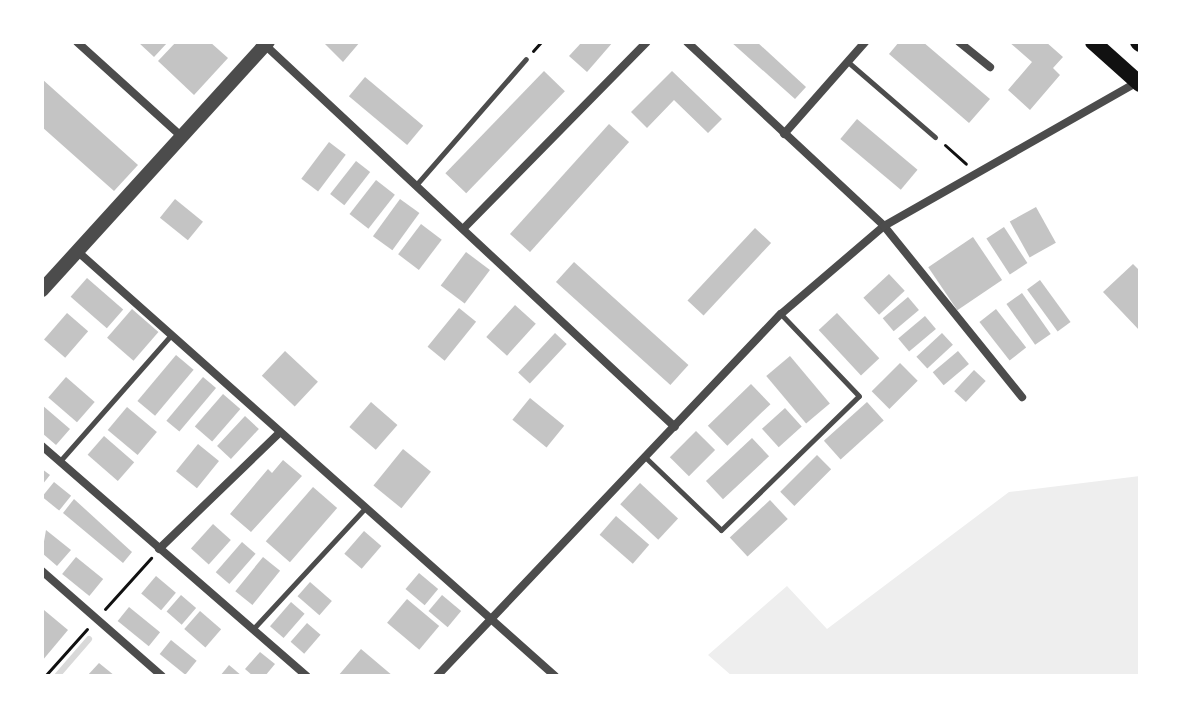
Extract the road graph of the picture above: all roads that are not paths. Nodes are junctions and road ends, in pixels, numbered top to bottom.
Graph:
1 (77, 42) edge
2 (647, 42) edge
3 (687, 42) edge
4 (865, 42) edge
5 (959, 42) edge
6 (1093, 42) edge
7 (267, 44) edge
8 (526, 59) dead end
9 (848, 62) junction
10 (990, 67) dead end
11 (1139, 82) edge
12 (784, 134) junction
13 (182, 137) junction
14 (935, 137) road end
15 (416, 185) junction
16 (884, 226) junction
17 (463, 229) junction
18 (77, 251) junction
19 (42, 290) edge
20 (781, 314) junction
21 (171, 335) junction
22 (1022, 397) dead end
23 (675, 427) junction
24 (280, 432) junction
25 (42, 446) edge
26 (645, 457) junction
27 (60, 461) junction
28 (365, 508) junction
29 (159, 549) junction
30 (42, 571) edge
31 (490, 619) junction
32 (253, 629) junction
33 (162, 676) edge
34 (307, 676) edge
35 (437, 676) edge
36 (555, 676) edge

1 - 13 street
2 - 17 street
3 - 12 street
4 - 9 street
5 - 10 street
6 - 11 main road
7 - 13 street
7 - 15 street
8 - 15 lane
9 - 12 street
9 - 14 lane
11 - 16 street
12 - 16 street
13 - 18 street
15 - 17 street
16 - 20 street
16 - 22 street
17 - 23 street
18 - 19 street
18 - 21 street
20 - 23 street
20 - 26 lane
21 - 24 street
21 - 27 lane
23 - 26 street
24 - 28 street
24 - 29 street
25 - 27 street
26 - 31 street
27 - 29 street
28 - 31 street
28 - 32 lane
29 - 32 street
30 - 33 street
31 - 35 street
31 - 36 street
32 - 34 street

